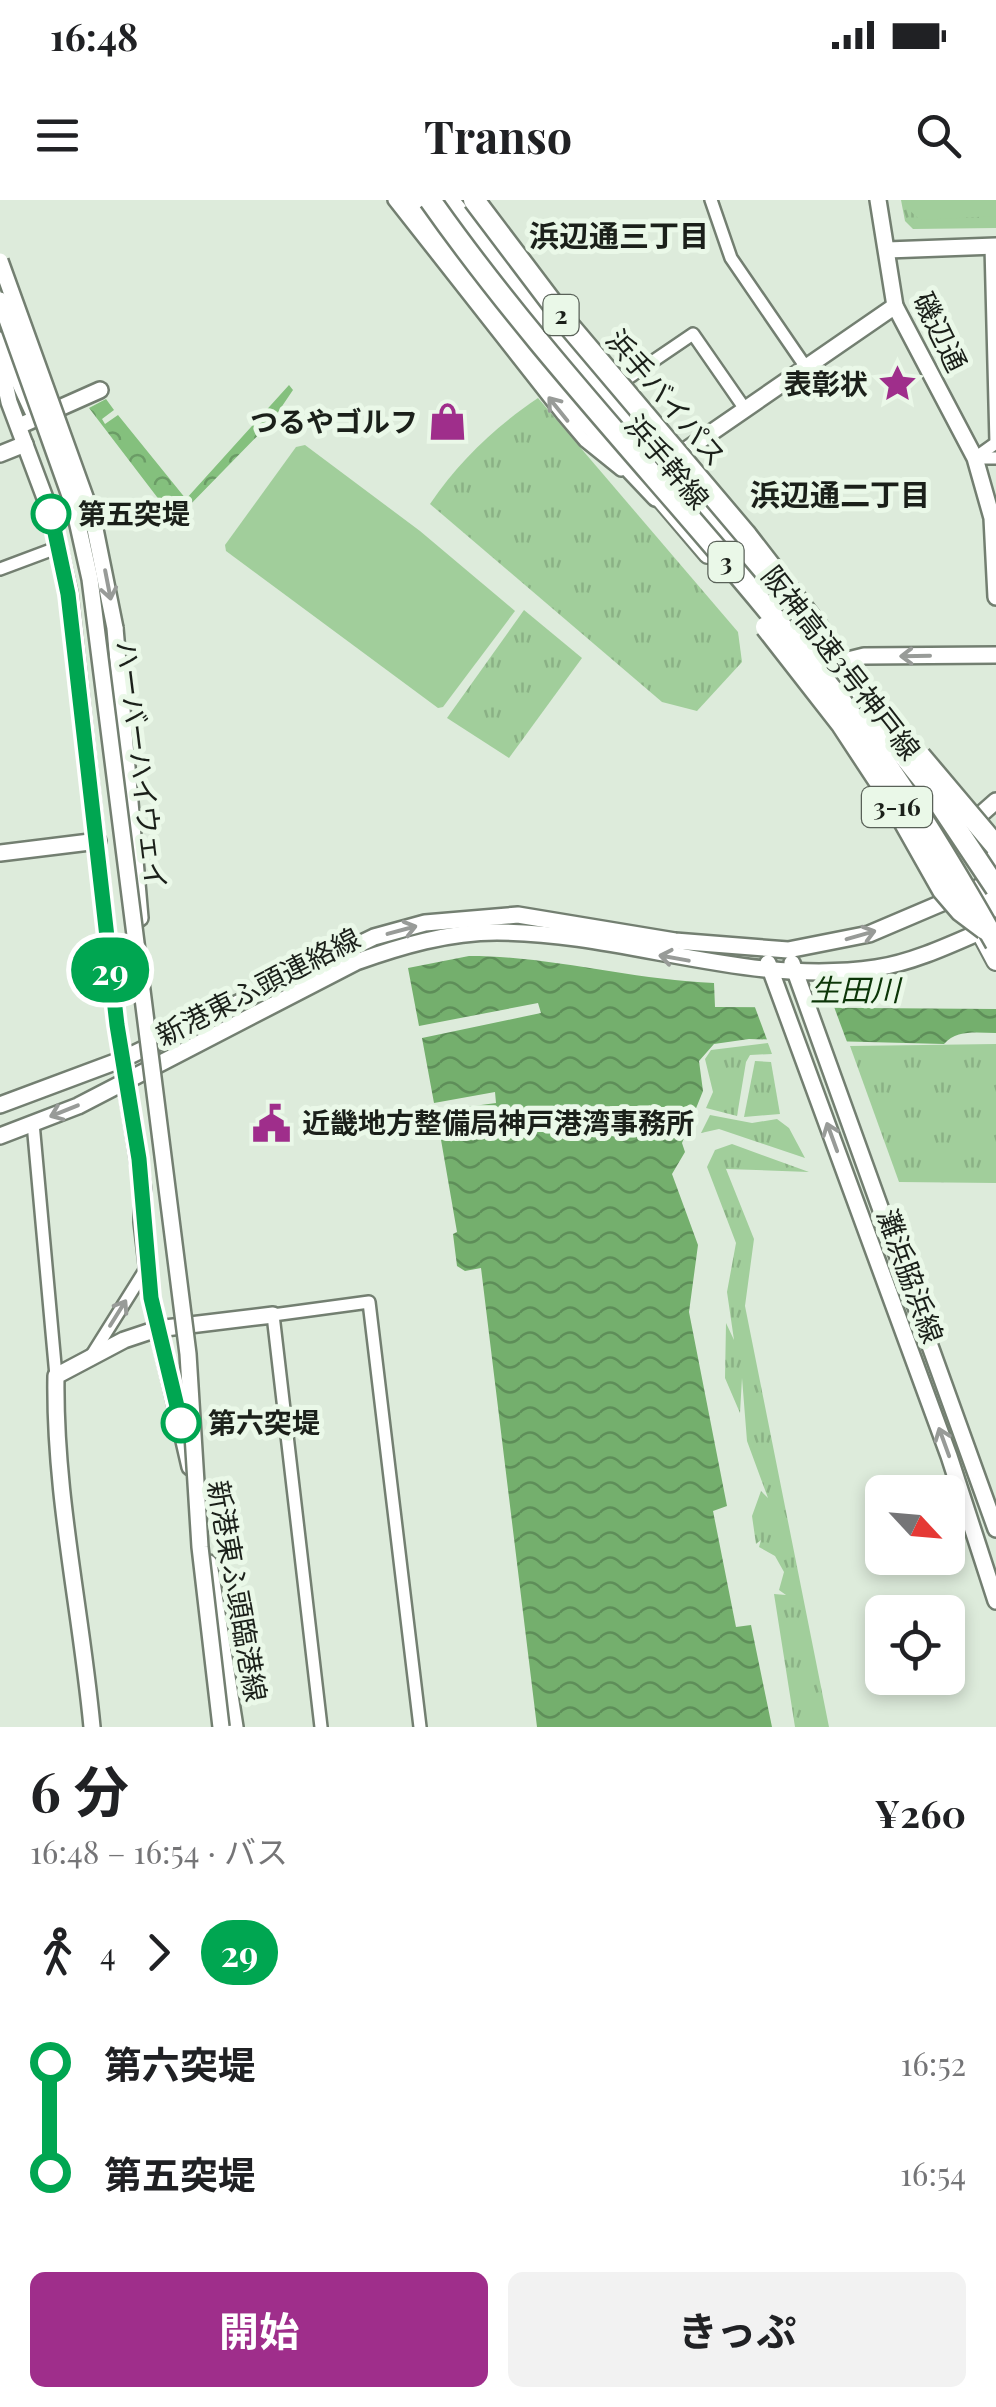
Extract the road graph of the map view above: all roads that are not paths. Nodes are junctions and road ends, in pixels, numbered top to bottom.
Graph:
1 (394, 200) edge
2 (410, 200) edge
3 (427, 200) edge
4 (452, 200) edge
5 (474, 200) edge
6 (711, 200) edge
7 (878, 200) edge
8 (994, 246) edge
9 (886, 250) junction
10 (0, 260) edge
11 (0, 300) edge
12 (894, 306) junction
13 (0, 322) edge
14 (0, 340) edge
15 (0, 360) edge
16 (805, 366) junction
17 (0, 387) edge
18 (615, 388) junction
19 (100, 390) dead end
20 (9, 402) junction
21 (745, 409) junction
22 (34, 414) junction
23 (18, 426) junction
24 (26, 444) junction
25 (0, 454) edge
26 (975, 458) junction
27 (996, 458) edge
28 (674, 459) junction
29 (657, 496) junction
30 (60, 547) junction
31 (0, 569) edge
32 (746, 587) joint
33 (996, 597) edge
34 (996, 655) edge
35 (836, 663) junction
36 (870, 713) junction
37 (996, 802) edge
38 (959, 816) junction
39 (98, 841) junction
40 (996, 846) edge
41 (0, 854) edge
42 (996, 861) edge
43 (991, 884) edge
44 (961, 894) junction
45 (996, 909) edge
46 (992, 933) edge
47 (765, 950) junction
48 (788, 950) junction
49 (996, 961) edge
50 (770, 971) junction
51 (796, 973) junction
52 (144, 994) junction
53 (124, 1059) junction
54 (126, 1081) junction
55 (0, 1105) edge
56 (33, 1123) junction
57 (0, 1136) edge
58 (147, 1268) junction
59 (273, 1315) junction
60 (156, 1329) junction
61 (90, 1358) junction
62 (56, 1376) junction
63 (996, 1529) edge
64 (996, 1602) edge
65 (92, 1727) edge
66 (218, 1727) edge
67 (235, 1727) edge
68 (322, 1727) edge
69 (420, 1727) edge

29 -> 1 street
2 - 29 highway, 2
3 - 29 main road, 浜手幹線
3 - 32 highway, 阪神高速3号神戸線 / 3, bridge
4 - 18 main road, 浜手幹線
4 - 36 highway, 阪神高速3号神戸線 / 3
5 - 35 highway, 浜手バイパス / 2, bridge
6 - 16 street
7 - 9 street, 磯辺通
8 - 9 street
8 - 26 street
9 - 12 street, 磯辺通
10 -> 52 street, bridge
11 - 52 street, ハーバーハイウェイ, bridge
12 - 16 street
12 - 26 street, 磯辺通
13 - 22 street, ハーバーハイウェイ, bridge
14 - 22 street
15 - 20 street, 新港東ふ頭臨港線
16 - 21 street
17 - 20 street, 新港東ふ頭臨港線
18 - 21 street
18 - 28 main road, 浜手幹線
19 - 23 street
20 - 23 street, 新港東ふ頭臨港線
21 - 28 street
22 - 66 street, ハーバーハイウェイ, bridge
23 - 24 street, 新港東ふ頭臨港線
24 - 25 street
24 - 30 street, 新港東ふ頭臨港線
26 - 27 street
26 - 33 street, 磯辺通
28 - 35 main road, 浜手幹線
29 - 44 main road, 浜手幹線
30 - 31 street
30 - 39 street, 新港東ふ頭臨港線
32 - 46 highway, 3-16, bridge
34 -> 35 street
35 - 38 main road, 浜手幹線
36 - 40 highway, 3-16, bridge
36 - 43 highway, 阪神高速3号神戸線 / 3, bridge
37 - 38 street
38 - 42 main road, 浜手幹線
39 - 41 street
39 - 53 street, 新港東ふ頭臨港線
43 - 44 street
43 - 45 street
44 - 46 main road, 浜手幹線
48 -> 44 street
46 - 49 main road, 浜手幹線
46 - 51 street
47 - 48 street
47 - 50 street, 灘浜脇浜線
53 -> 47 street, 新港東ふ頭連絡線
48 - 51 street, 灘浜脇浜線
50 - 51 street
50 -> 54 street, 新港東ふ頭連絡線
64 -> 50 street, 灘浜脇浜線
51 - 63 street, 灘浜脇浜線
52 - 66 street, ハーバーハイウェイ, bridge
53 - 54 street, 新港東ふ頭臨港線
53 - 55 street, 新港東ふ頭連絡線
54 -> 56 street, 新港東ふ頭連絡線
54 - 58 street, 新港東ふ頭臨港線
56 - 57 street, 新港東ふ頭連絡線
56 - 62 street
58 - 60 street, 新港東ふ頭臨港線
61 -> 58 street
59 - 60 street
59 - 68 street
59 - 69 street
60 - 61 street
60 - 67 street, 新港東ふ頭臨港線
61 - 62 street
62 - 65 street

